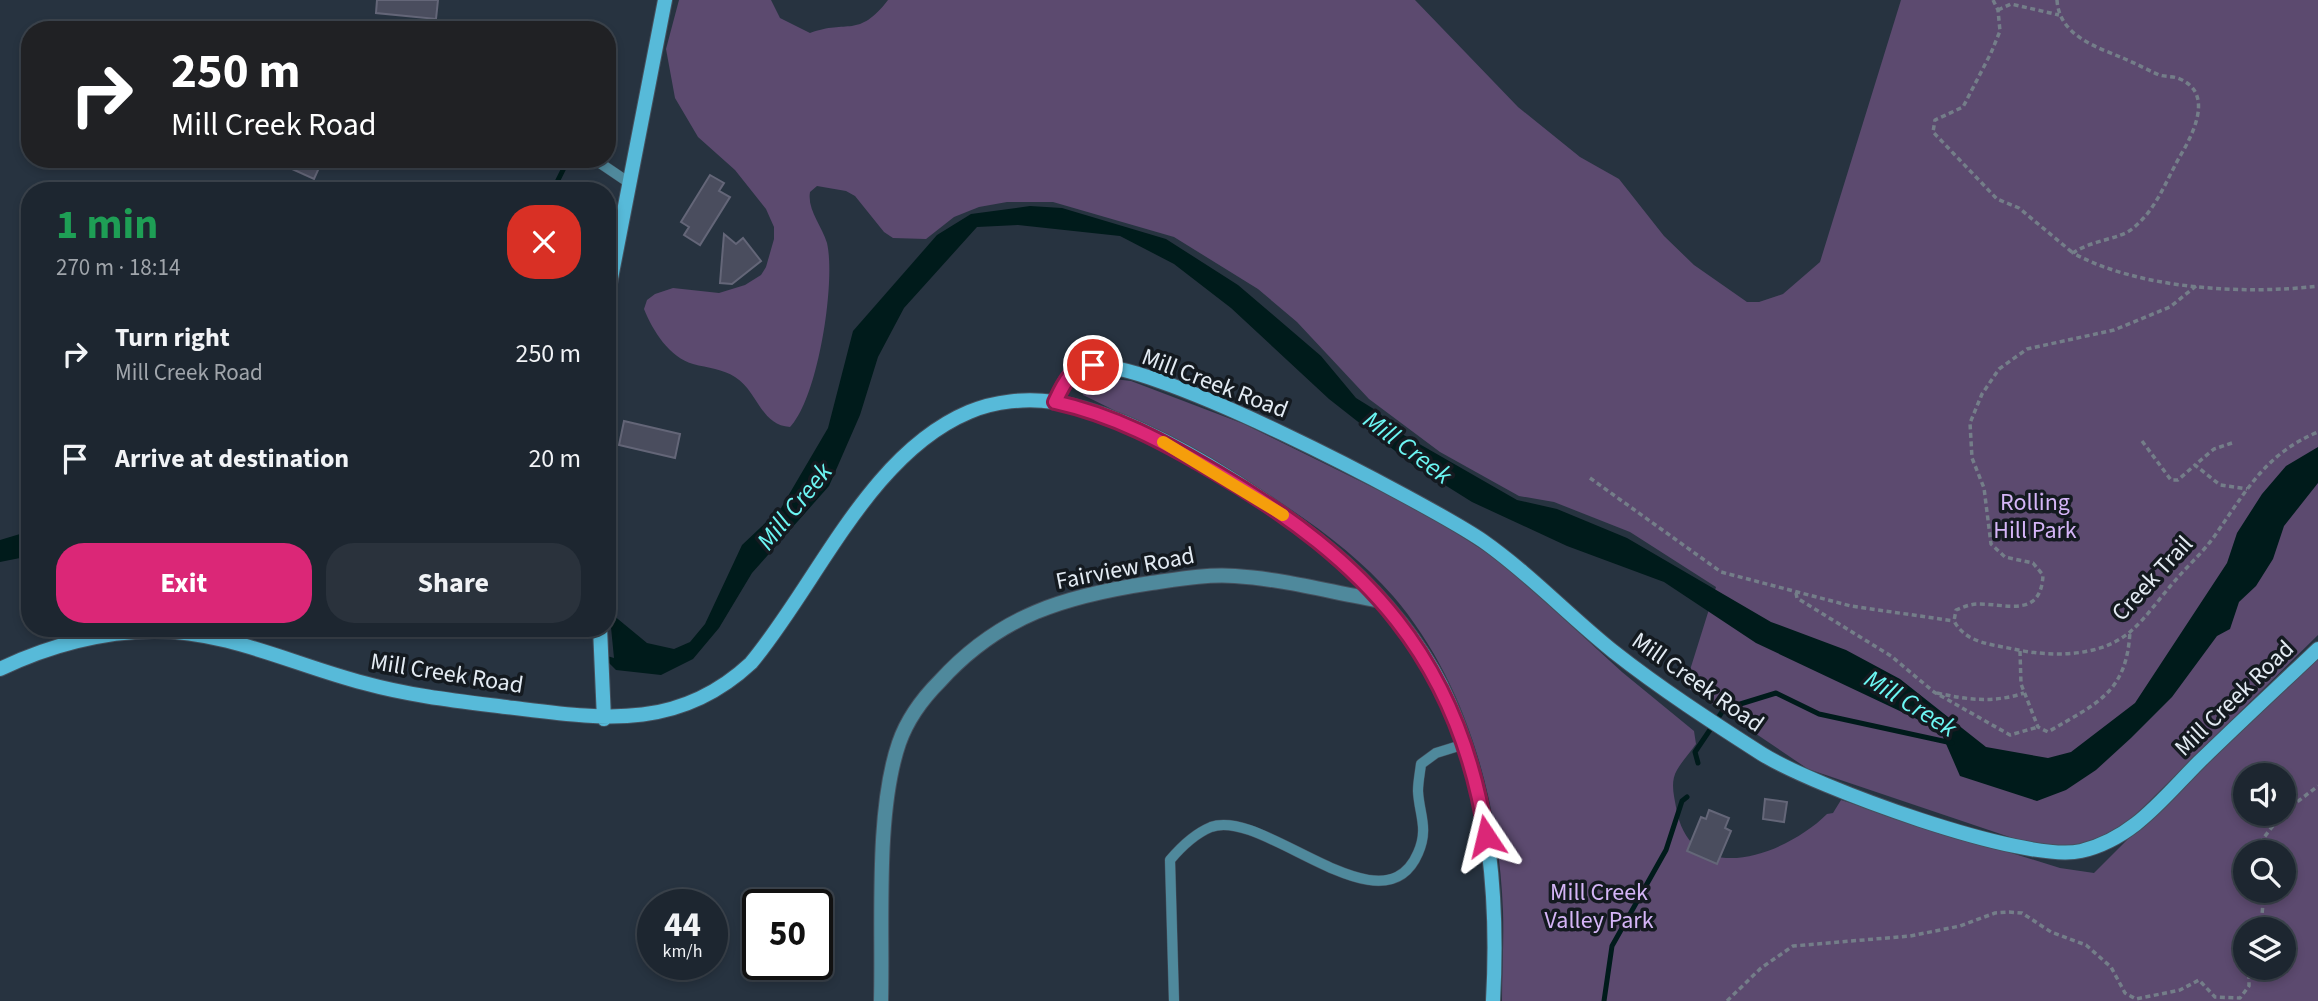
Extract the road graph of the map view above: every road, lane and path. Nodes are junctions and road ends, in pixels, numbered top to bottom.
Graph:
1 (665, 0) edge
2 (1993, 0) edge
3 (2057, 0) edge
4 (1998, 10) junction
5 (2059, 15) junction
6 (607, 168) edge
7 (628, 182) junction
8 (616, 249) edge
9 (2073, 253) junction
10 (2196, 286) junction
11 (2318, 286) edge
12 (1055, 402) junction
13 (2318, 432) edge
14 (2142, 441) dead end
15 (2232, 443) dead end
16 (2195, 466) junction
17 (1590, 478) dead end
18 (2247, 489) junction
19 (1796, 593) junction
20 (1381, 601) junction
21 (1954, 621) junction
22 (2130, 631) junction
23 (105, 637) edge
24 (210, 637) edge
25 (601, 637) edge
26 (2318, 649) edge
27 (2021, 651) junction
28 (0, 668) edge
29 (1934, 692) junction
30 (2024, 693) junction
31 (604, 719) junction
32 (2038, 727) junction
33 (1465, 744) junction
34 (2318, 786) edge
35 (2296, 803) edge
36 (2273, 826) edge
37 (2262, 840) edge
38 (2248, 980) edge
39 (2225, 1000) edge
40 (881, 1001) edge
41 (1174, 1001) edge
42 (1493, 1001) edge
43 (1727, 1001) edge

1 - 7 street
2 - 4 path
3 - 5 path
4 - 5 path
4 - 9 path
5 - 9 path
6 - 7 lane
7 - 8 street
9 - 10 path
10 - 11 path
10 - 21 path
12 - 20 street, Mill Creek Road
12 - 26 street, Mill Creek Road
12 - 31 street, Mill Creek Road
13 - 18 path, Creek Trail
14 - 16 path
15 - 16 path
16 - 18 path
17 - 19 path
18 - 22 path, Creek Trail
19 - 21 path
19 - 29 path
20 - 33 street, Mill Creek Road
20 - 40 street, Fairview Road
21 - 27 path, Creek Trail
22 - 27 path, Creek Trail
22 - 32 path
23 - 28 street, Mill Creek Road
24 - 31 street, Mill Creek Road
25 - 31 street
27 - 30 path
29 - 30 path
29 - 32 path
30 - 32 path
33 - 41 lane
33 - 42 street, Mill Creek Road
34 - 35 path
36 - 37 path
38 - 39 path
39 - 43 path

